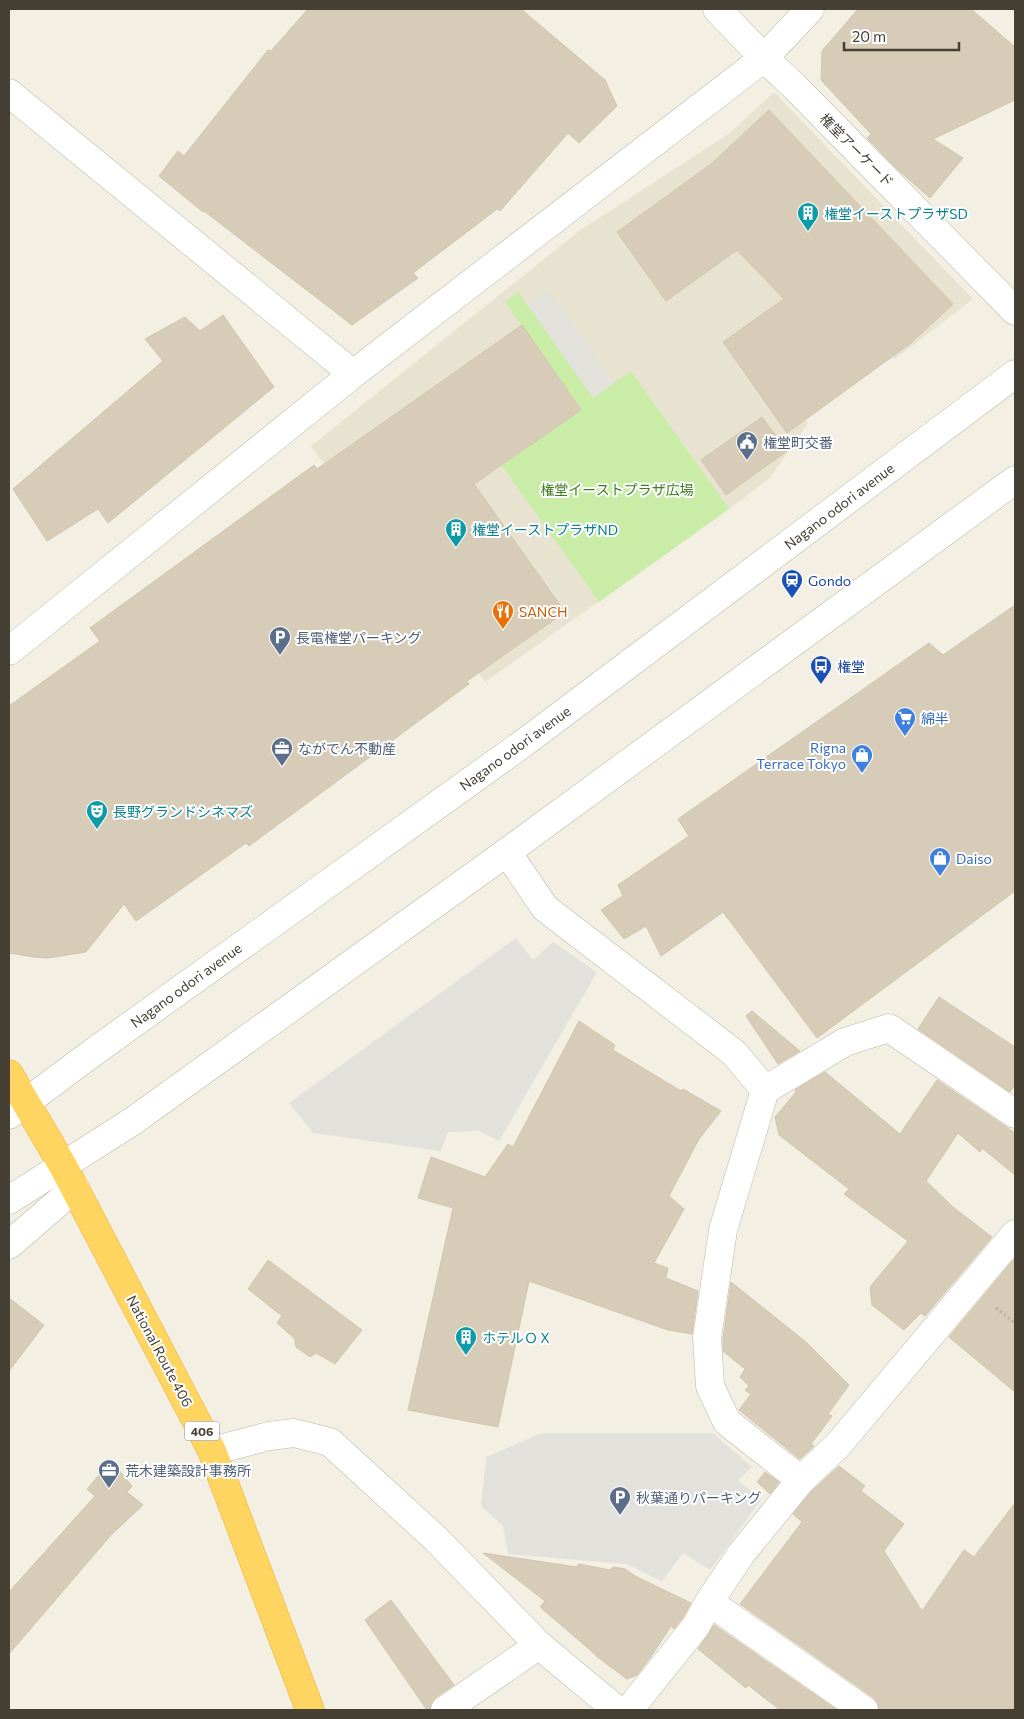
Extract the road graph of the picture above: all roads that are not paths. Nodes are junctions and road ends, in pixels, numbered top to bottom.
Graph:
1 (717, 9) edge
2 (810, 9) edge
3 (764, 58) junction
4 (9, 93) edge
5 (1010, 305) edge
6 (353, 374) junction
7 (1015, 374) edge
8 (1015, 480) edge
9 (9, 651) edge
10 (507, 852) junction
11 (9, 1074) edge
12 (765, 1090) junction
13 (17, 1108) edge
14 (1015, 1114) edge
15 (69, 1177) junction
16 (9, 1200) edge
17 (1015, 1234) edge
18 (9, 1245) edge
19 (212, 1451) junction
20 (801, 1480) junction
21 (709, 1602) junction
22 (539, 1644) junction
23 (310, 1710) edge
24 (445, 1710) edge
25 (617, 1710) edge
26 (630, 1710) edge
27 (864, 1710) edge

1 - 3 street, 権堂アーケード
2 - 3 street
3 - 5 street, 権堂アーケード
3 - 6 street
4 - 6 street
6 - 9 street
7 - 13 street, Nagano odori avenue
8 - 10 street
10 - 12 street
10 - 15 street
11 - 13 highway, 406
12 - 14 street
12 - 20 street
13 - 15 highway, 406
15 - 16 street
15 - 18 street
15 - 19 highway, National Route 406 / 406
17 - 20 street
19 - 22 street
19 - 23 highway, National Route 406 / 406
20 - 21 street
21 - 26 street
21 - 27 street
22 - 24 street
22 - 25 street

